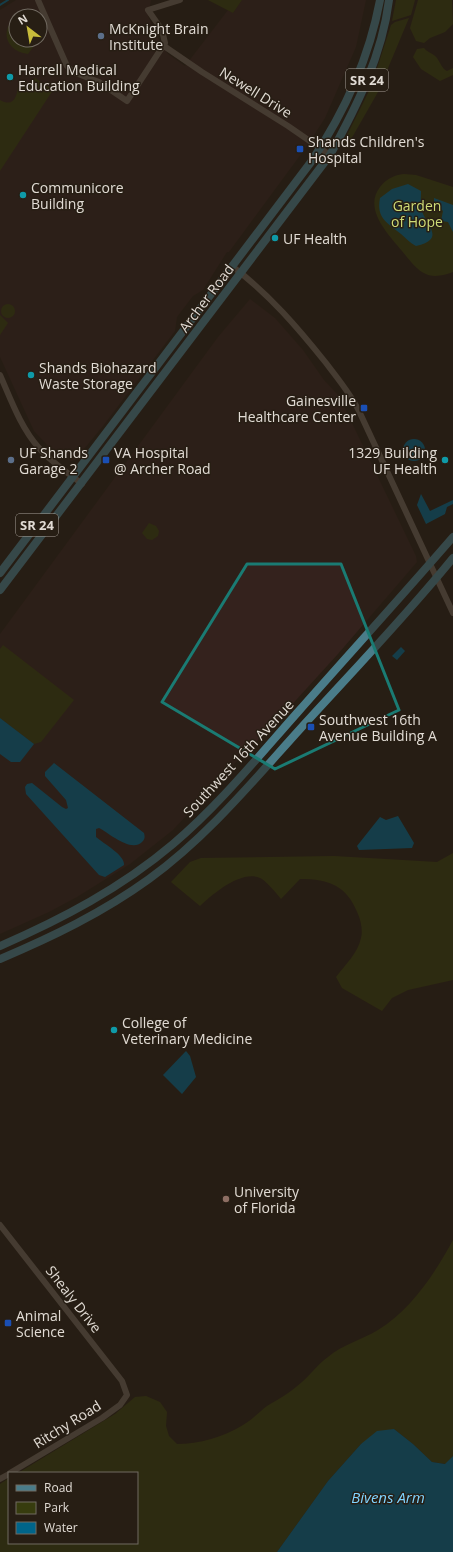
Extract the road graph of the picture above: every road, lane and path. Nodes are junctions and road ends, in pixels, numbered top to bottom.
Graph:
1 (38, 0) edge
2 (180, 0) edge
3 (380, 0) edge
4 (389, 0) edge
5 (164, 46) junction
6 (321, 148) junction
7 (330, 155) junction
8 (233, 266) junction
9 (241, 273) junction
10 (0, 375) edge
11 (74, 477) junction
12 (82, 484) junction
13 (453, 536) edge
14 (453, 558) edge
15 (430, 563) junction
16 (0, 572) edge
17 (437, 578) junction
18 (0, 590) edge
19 (453, 613) edge
20 (0, 946) edge
21 (0, 960) edge
22 (0, 1225) edge
23 (127, 1389) joint
24 (12, 1472) edge

1 - 5 street
2 - 5 street
3 - 6 main road, Archer Road / SR 24
4 - 7 main road, Archer Road / SR 24
5 - 6 street, Newell Drive
6 - 7 street, Newell Drive
6 - 8 main road, Archer Road / SR 24
7 - 9 main road, Archer Road / SR 24
8 - 9 street
8 - 11 main road, Archer Road / SR 24
9 - 12 main road, Archer Road / SR 24
9 - 15 street
10 - 11 street
11 - 12 street
11 - 16 main road, Archer Road / SR 24
12 - 18 main road, Archer Road / SR 24
13 - 15 main road, Southwest 16th Avenue
14 - 17 main road, Southwest 16th Avenue
15 - 17 street
15 - 20 main road, Southwest 16th Avenue
17 - 19 street
17 - 21 main road, Southwest 16th Avenue
22 - 23 street, Shealy Drive
23 - 24 street, Ritchy Road

